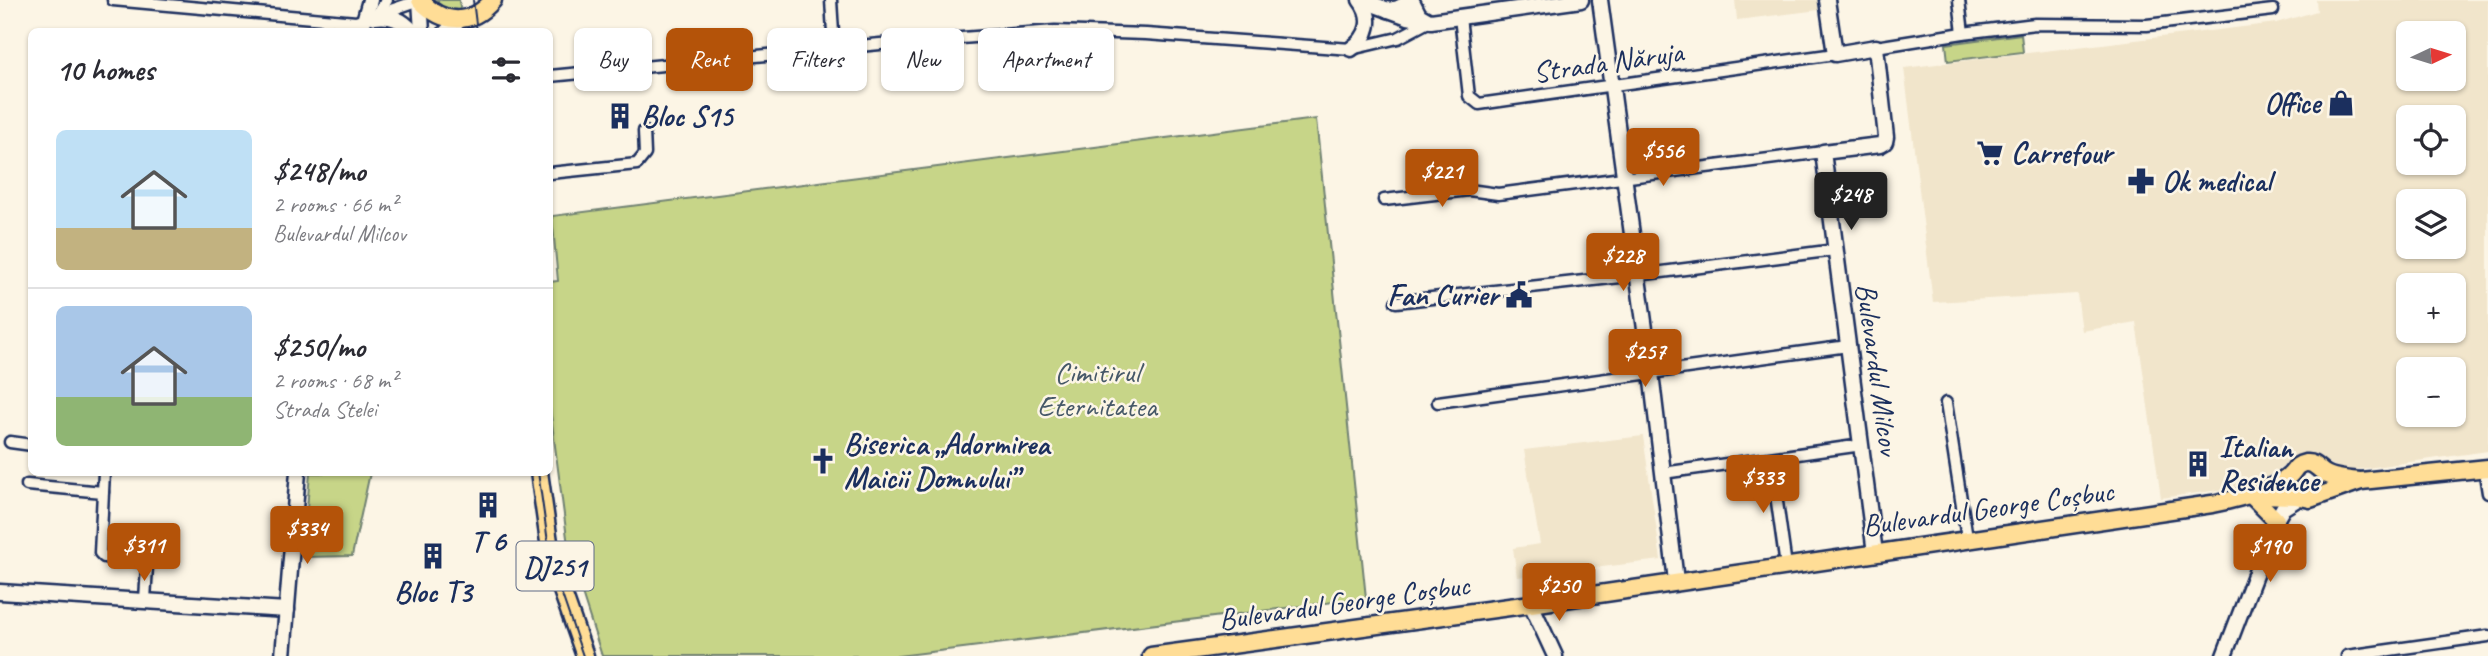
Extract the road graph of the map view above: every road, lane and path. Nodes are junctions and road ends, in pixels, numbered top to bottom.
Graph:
1 (113, 0) edge
2 (370, 0) edge
3 (387, 0) edge
4 (420, 0) edge
5 (493, 0) edge
6 (831, 0) edge
7 (1361, 0) edge
8 (1581, 0) edge
9 (1600, 0) edge
10 (1827, 0) edge
11 (1959, 0) edge
12 (1412, 1) edge
13 (1388, 10) junction
14 (2273, 10) dead end
15 (1408, 17) junction
16 (1460, 17) junction
17 (369, 19) junction
18 (1431, 21) junction
19 (471, 22) edge
20 (409, 28) edge
21 (422, 28) edge
22 (833, 28) edge
23 (1963, 33) junction
24 (1398, 38) junction
25 (867, 45) edge
26 (1875, 47) junction
27 (1351, 49) junction
28 (1835, 54) junction
29 (767, 55) edge
30 (553, 76) edge
31 (1612, 87) junction
32 (643, 131) dead end
33 (1823, 152) junction
34 (553, 173) edge
35 (1625, 178) junction
36 (1384, 200) dead end
37 (1835, 250) junction
38 (1638, 275) junction
39 (1396, 302) dead end
40 (1848, 346) junction
41 (1651, 373) junction
42 (1438, 402) dead end
43 (1946, 403) dead end
44 (10, 442) dead end
45 (28, 444) edge
46 (1862, 445) junction
47 (1771, 459) junction
48 (2486, 468) edge
49 (2323, 472) junction
50 (1663, 473) junction
51 (104, 476) edge
52 (298, 476) edge
53 (540, 476) edge
54 (2290, 476) junction
55 (2361, 481) junction
56 (27, 485) dead end
57 (103, 492) junction
58 (2488, 493) edge
59 (2251, 495) junction
60 (2297, 497) junction
61 (2316, 497) junction
62 (2276, 520) junction
63 (1967, 538) junction
64 (1875, 553) junction
65 (1786, 566) junction
66 (1676, 582) junction
67 (0, 592) edge
68 (145, 600) junction
69 (1531, 604) junction
70 (287, 610) junction
71 (2488, 636) edge
72 (283, 656) edge
73 (585, 656) edge
74 (1151, 656) edge
75 (1555, 656) edge
76 (2224, 656) edge
77 (2347, 656) edge

1 - 17 street
2 - 17 street
3 - 17 street
4 - 17 street
4 - 19 main road
4 - 21 street
5 - 19 main road
6 - 22 street
7 - 13 street
7 - 27 street
8 - 16 street
9 - 31 street
10 - 28 street
11 - 23 street
12 - 13 street
12 - 15 street
12 - 18 street
13 - 15 street
14 - 23 street
15 - 18 street
15 - 24 street
16 - 18 street
16 - 31 street, Strada Năruja
17 - 20 street
18 - 24 street
23 - 26 street
24 - 27 street
25 - 27 street
26 - 28 street
26 - 33 street
28 - 31 street, Strada Năruja
29 - 30 street
31 - 35 street
32 - 34 street
33 - 35 street
33 - 37 street, Bulevardul Milcov
35 - 36 street
35 - 38 street
37 - 38 street
37 - 40 street, Bulevardul Milcov
38 - 39 street
38 - 41 street
40 - 41 street
40 - 46 street, Bulevardul Milcov
41 - 42 street
41 - 50 street
43 - 63 street
44 - 45 street
46 - 47 street
46 - 64 street, Bulevardul Milcov
47 - 50 street
47 - 65 street
48 - 55 main road, Bulevardul George Coșbuc
48 - 58 street
49 - 54 main road, Bulevardul George Coșbuc
49 - 55 main road, Bulevardul George Coșbuc
49 - 61 main road
50 - 66 street
51 - 57 street
52 - 70 street
53 - 73 main road, DJ251
54 - 59 main road, Bulevardul George Coșbuc
54 - 60 main road
55 - 61 main road, Bulevardul George Coșbuc
56 - 57 street
57 - 68 street
59 - 60 main road, Bulevardul George Coșbuc
59 - 62 main road
59 - 63 main road, Bulevardul George Coșbuc
60 - 61 main road, Bulevardul George Coșbuc
60 - 62 street
62 - 76 street
63 - 64 main road, Bulevardul George Coșbuc
64 - 65 main road, Bulevardul George Coșbuc
65 - 66 main road, Bulevardul George Coșbuc
66 - 69 main road, Bulevardul George Coșbuc
67 - 68 street
68 - 70 street
69 - 74 main road, Bulevardul George Coșbuc
69 - 75 street
70 - 72 street
71 - 77 street

